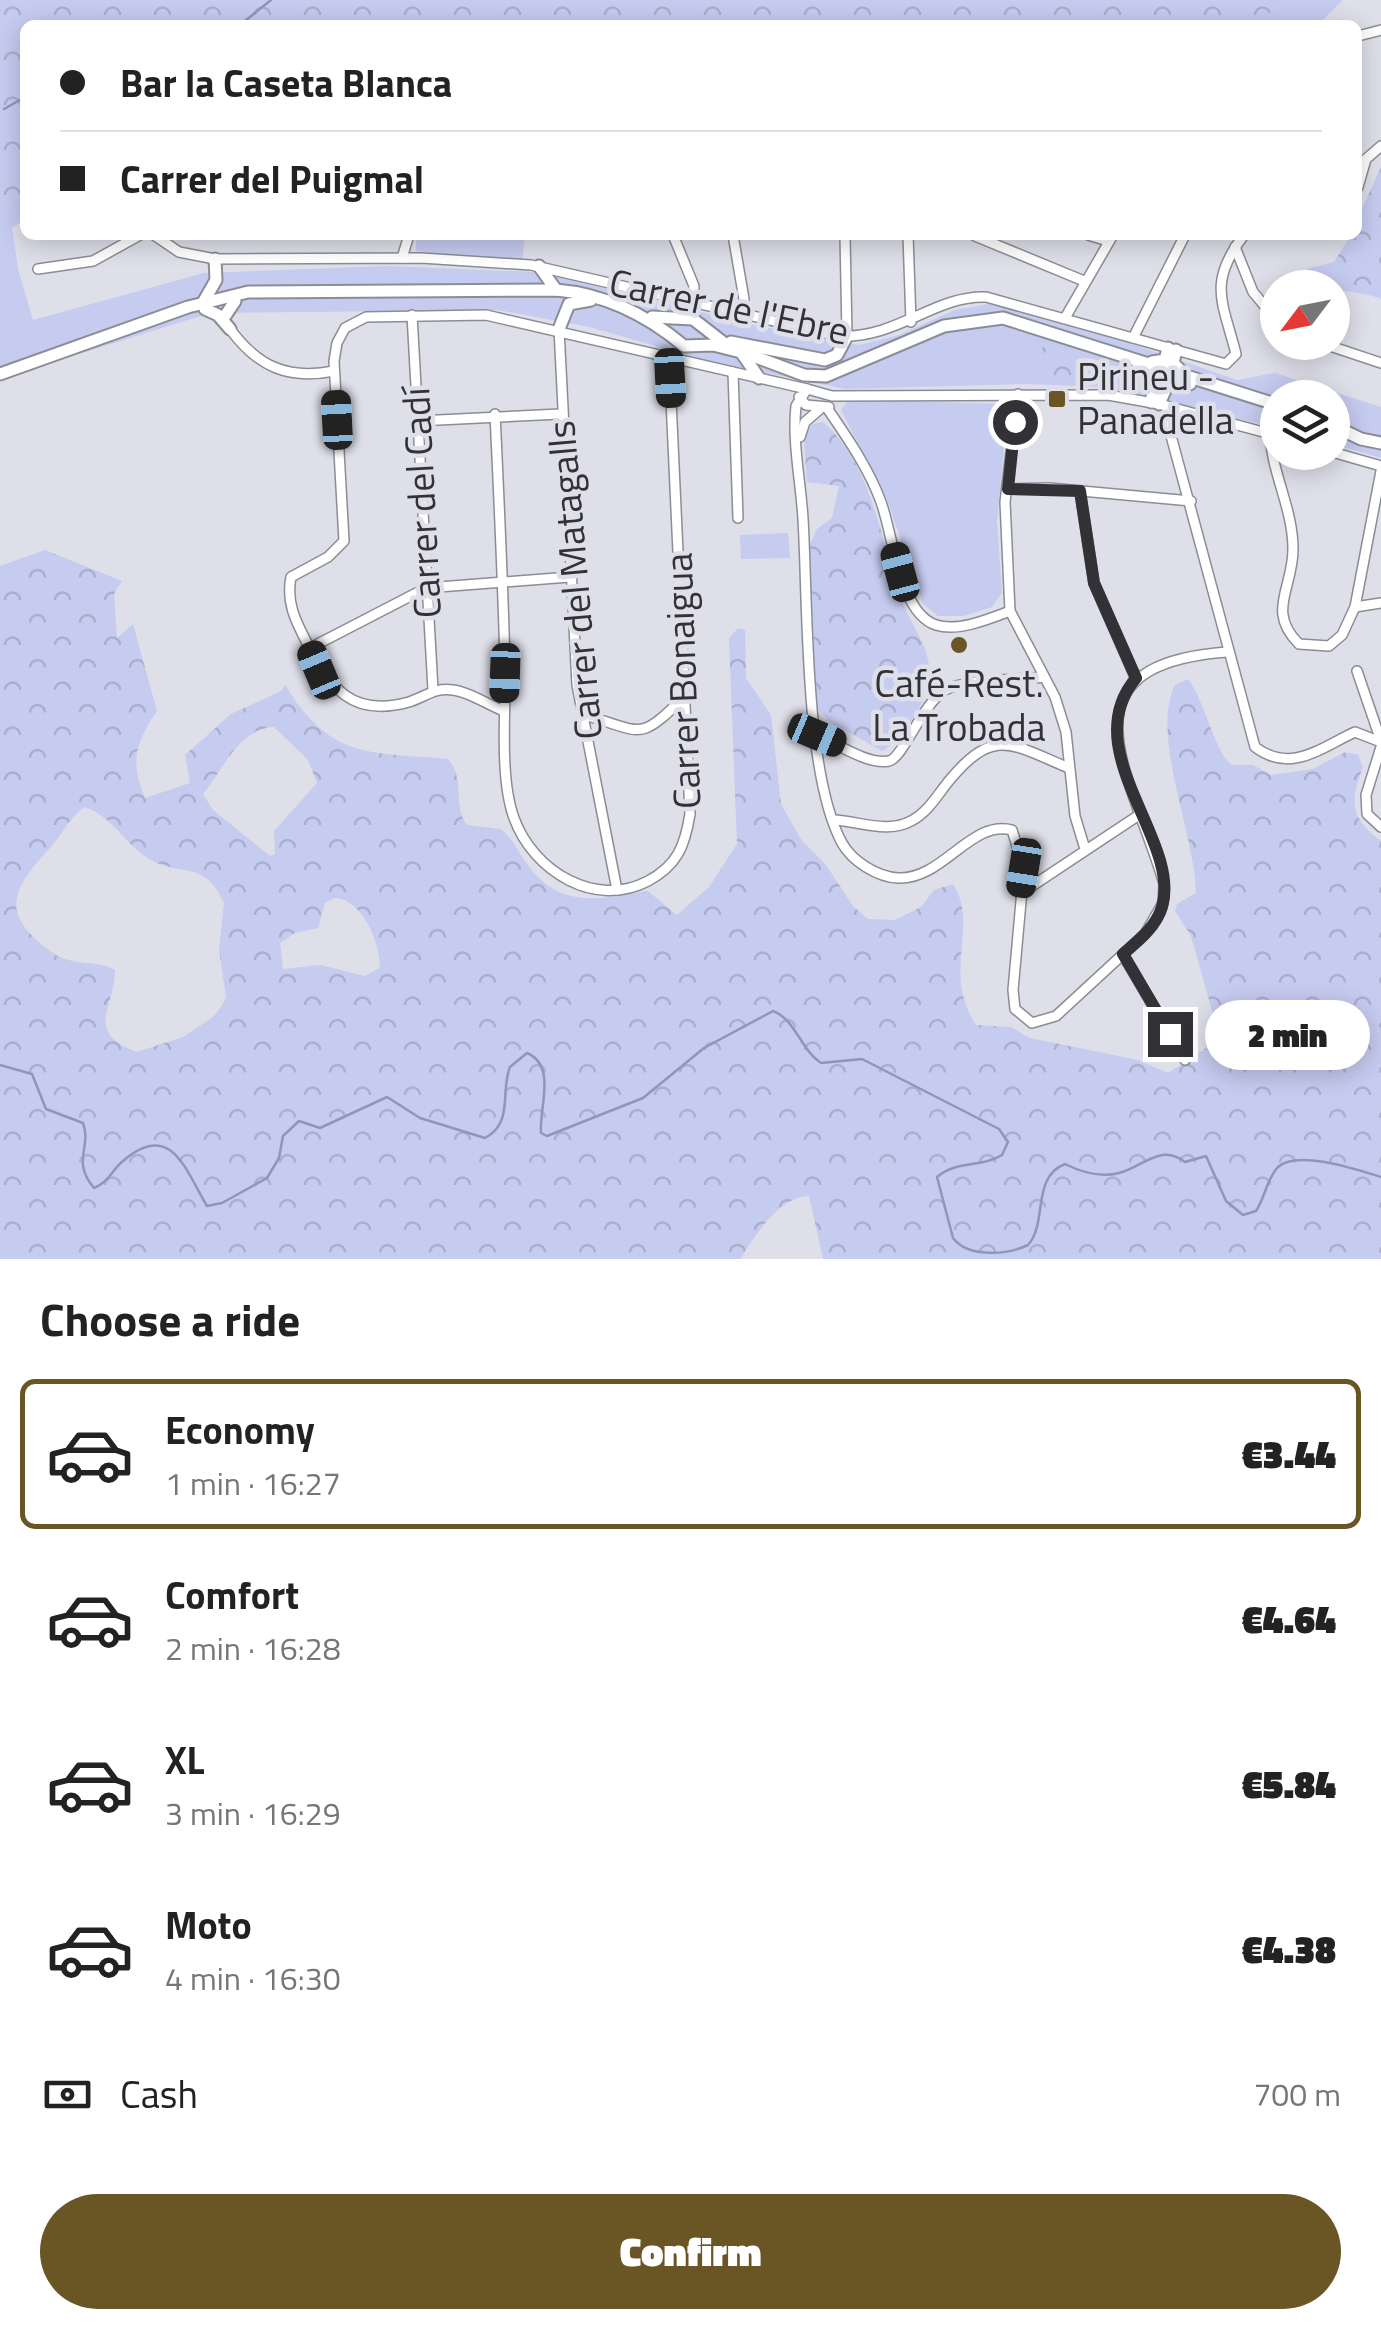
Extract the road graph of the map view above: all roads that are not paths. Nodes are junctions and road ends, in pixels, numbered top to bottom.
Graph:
1 (1381, 146) edge
2 (1362, 173) edge
3 (131, 240) edge
4 (161, 240) edge
5 (407, 240) edge
6 (675, 240) edge
7 (734, 240) edge
8 (845, 240) edge
9 (908, 240) edge
10 (985, 240) edge
11 (1110, 240) edge
12 (1182, 240) edge
13 (1240, 240) edge
14 (1235, 247) junction
15 (402, 258) junction
16 (215, 259) junction
17 (539, 266) junction
18 (38, 269) dead end
19 (216, 280) junction
20 (1084, 281) junction
21 (556, 290) junction
22 (242, 295) junction
23 (1260, 300) edge
24 (693, 305) junction
25 (619, 306) junction
26 (209, 309) junction
27 (412, 315) junction
28 (740, 316) junction
29 (648, 317) junction
30 (1065, 318) junction
31 (685, 319) junction
32 (989, 319) junction
33 (912, 322) junction
34 (559, 328) junction
35 (230, 330) joint
36 (704, 330) junction
37 (660, 332) dead end
38 (847, 336) junction
39 (1133, 338) junction
40 (677, 340) junction
41 (721, 341) junction
42 (697, 345) junction
43 (741, 352) junction
44 (652, 353) junction
45 (1350, 353) edge
46 (673, 358) junction
47 (1170, 358) junction
48 (1122, 362) junction
49 (1381, 363) edge
50 (1142, 365) junction
51 (334, 366) junction
52 (733, 372) junction
53 (0, 374) edge
54 (316, 374) junction
55 (759, 378) junction
56 (1189, 380) junction
57 (335, 383) junction
58 (804, 394) junction
59 (1018, 394) junction
60 (832, 396) junction
61 (1260, 400) edge
62 (1159, 404) junction
63 (1260, 406) edge
64 (824, 408) junction
65 (495, 414) junction
66 (560, 414) junction
67 (418, 421) junction
68 (1260, 431) edge
69 (1350, 435) edge
70 (1381, 443) edge
71 (798, 444) junction
72 (1350, 458) edge
73 (1381, 468) edge
74 (1276, 470) edge
75 (1008, 489) junction
76 (1080, 491) junction
77 (1191, 501) junction
78 (738, 518) dead end
79 (570, 578) junction
80 (502, 580) junction
81 (426, 588) junction
82 (1381, 603) edge
83 (1355, 606) junction
84 (1010, 611) junction
85 (310, 648) junction
86 (1227, 652) junction
87 (1358, 671) dead end
88 (1044, 677) junction
89 (1136, 678) junction
90 (433, 690) junction
91 (686, 696) junction
92 (504, 711) junction
93 (584, 715) junction
94 (817, 735) junction
95 (1381, 743) edge
96 (1068, 768) junction
97 (1139, 814) junction
98 (834, 820) junction
99 (1381, 827) edge
100 (1085, 849) junction
101 (617, 890) junction
102 (1020, 894) junction
103 (1123, 954) junction
104 (1185, 1060) dead end

1 - 2 street
3 - 18 street
4 - 16 street, Carrer de l'Ebre
5 - 15 street
6 - 24 street
7 - 28 street
8 - 38 street
9 - 33 street
10 - 20 street
11 - 20 street
12 - 39 street
13 - 14 street
14 - 23 street
14 - 47 street, Carrer de l'Ebre
15 - 16 street, Carrer de l'Ebre
15 - 17 street, Carrer de l'Ebre
16 - 19 main road
17 - 21 main road
17 - 24 street, Carrer de l'Ebre
19 - 22 main road
19 - 26 main road
20 - 30 street
21 - 22 main road
21 - 25 main road
22 - 26 main road
22 - 26 main road
24 - 28 street, Carrer de l'Ebre
25 - 29 main road
25 - 34 main road
26 - 35 main road
26 - 53 main road
27 - 34 street
27 - 51 street
27 - 67 street, Carrer del Cadí
28 - 38 street, Carrer de l'Ebre
29 - 31 main road
29 - 40 main road
30 - 33 street, Carrer de l'Ebre
30 - 39 street, Carrer de l'Ebre
31 - 36 main road
31 - 40 main road
32 - 43 main road
32 - 48 main road
32 - 50 main road
33 - 38 street, Carrer de l'Ebre
34 - 44 street
34 - 66 street, Carrer del Matagalls
35 - 54 street
36 - 41 main road
36 - 42 main road
37 - 44 street
38 - 41 main road
39 - 47 street, Carrer de l'Ebre
40 - 42 main road
41 - 43 main road
42 - 43 main road
43 - 55 main road
44 - 46 street
45 - 49 street
46 - 52 street
46 - 91 street, Carrer Bonaigua
47 - 48 main road
47 - 50 main road
47 - 56 main road
48 - 50 main road
50 - 56 main road
50 - 62 main road
51 - 54 street
51 - 57 street
52 - 55 street
52 - 78 street
54 - 57 street
55 - 58 street
56 - 61 main road
56 - 62 main road
56 - 63 main road
57 - 85 street
58 - 60 street
58 - 64 street
58 - 71 street
59 - 60 street
59 - 62 street
59 - 75 street
60 - 64 street
62 - 68 street
62 - 77 street
64 - 71 street
64 - 84 street
65 - 66 street
65 - 67 street
65 - 80 street
66 - 79 street, Carrer del Matagalls
67 - 81 street, Carrer del Cadí
69 - 70 main road
71 - 94 street
72 - 73 street
73 - 83 street
74 - 83 street
75 - 76 street
75 - 84 street
76 - 77 street
76 - 89 street
77 - 86 street
79 - 80 street
79 - 93 street, Carrer del Matagalls
80 - 81 street
80 - 92 street
81 - 85 street
81 - 90 street, Carrer del Cadí
82 - 83 street
84 - 88 street
85 - 90 street
86 - 89 street
86 - 95 street
87 - 95 street
88 - 94 street
88 - 96 street
89 - 97 street
90 - 92 street
91 - 93 street
91 - 101 street, Carrer Bonaigua
92 - 101 street
93 - 101 street, Carrer del Matagalls
94 - 98 street
95 - 99 street
96 - 98 street
96 - 100 street
97 - 100 street
97 - 103 street
98 - 102 street
100 - 102 street
102 - 103 street
103 - 104 street

